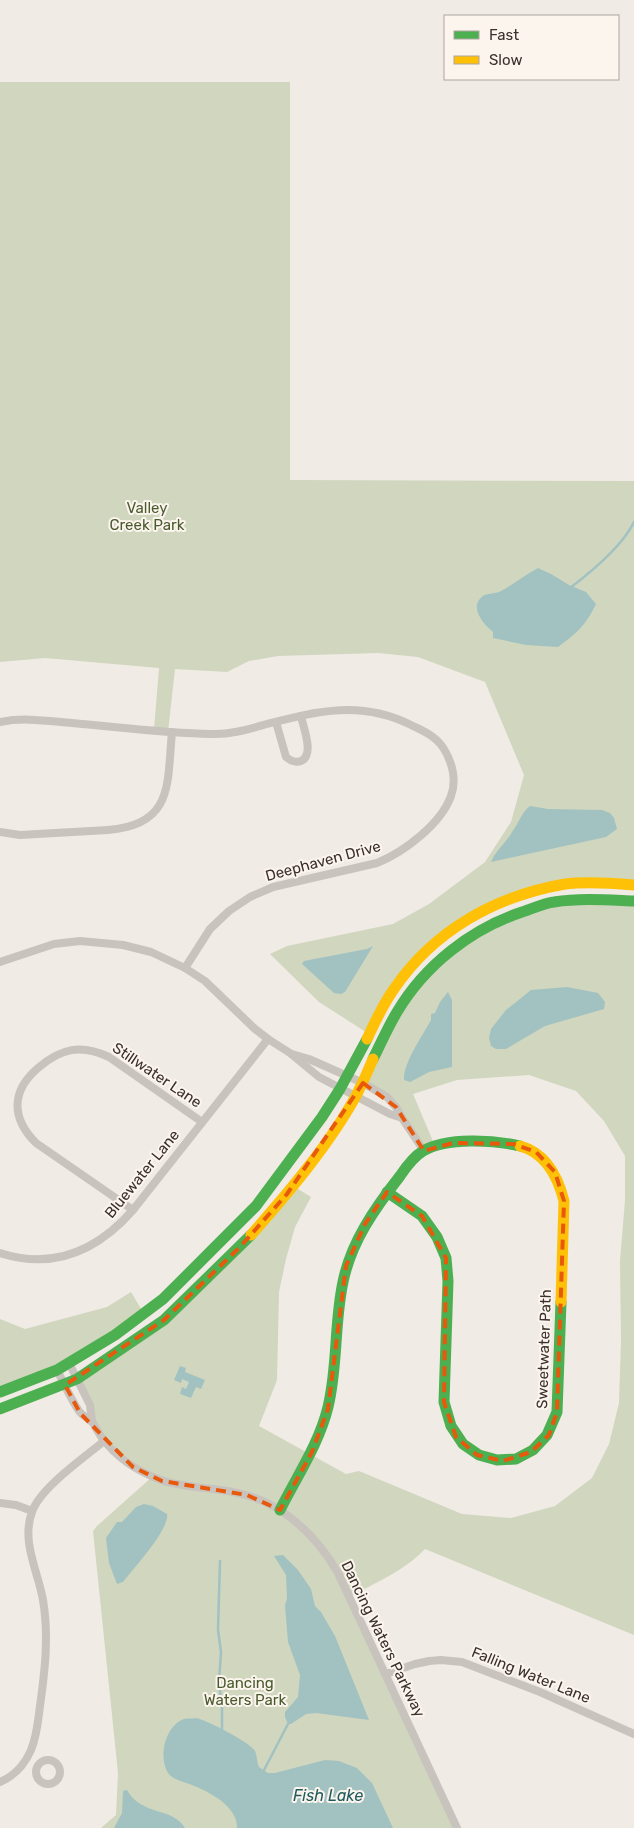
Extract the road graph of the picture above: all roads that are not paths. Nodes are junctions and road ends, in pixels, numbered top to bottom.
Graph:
1 (301, 716) junction
2 (0, 722) edge
3 (276, 722) junction
4 (172, 732) junction
5 (0, 832) edge
6 (634, 885) edge
7 (634, 901) edge
8 (0, 962) edge
9 (185, 968) junction
10 (268, 1040) junction
11 (290, 1053) junction
12 (347, 1077) junction
13 (363, 1083) junction
14 (340, 1089) junction
15 (356, 1095) junction
16 (402, 1118) junction
17 (202, 1122) junction
18 (424, 1151) junction
19 (388, 1192) junction
20 (133, 1210) junction
21 (0, 1253) edge
22 (69, 1364) junction
23 (57, 1370) junction
24 (77, 1379) junction
25 (65, 1385) junction
26 (0, 1392) edge
27 (0, 1409) edge
28 (92, 1421) junction
29 (104, 1441) junction
30 (0, 1503) edge
31 (280, 1510) junction
32 (32, 1511) junction
33 (386, 1674) junction
34 (634, 1734) edge
35 (27, 1758) junction
36 (38, 1764) dead end
37 (0, 1782) edge
38 (458, 1828) edge

1 - 3 street, Deephaven Drive
1 - 3 street
1 - 9 street, Deephaven Drive
2 - 4 street, Deephaven Drive
3 - 4 street, Deephaven Drive
4 - 5 street
6 - 12 street
7 - 13 street
8 - 9 street
9 - 10 street
10 - 11 street
10 - 17 street, Bluewater Lane
11 - 12 street
11 - 14 street
12 - 13 street
12 - 14 street
13 - 15 street
13 - 16 street
14 - 15 street
14 - 22 street
15 - 16 street
15 - 24 street
16 - 18 street
17 - 20 street, Bluewater Lane
17 - 20 street, Stillwater Lane
18 - 19 street, Sweetwater Path
18 - 19 street, Sweetwater Path
19 - 31 street, Sweetwater Path
20 - 21 street, Bluewater Lane
22 - 23 street
22 - 24 street, Dancing Waters Parkway
23 - 25 street, Dancing Waters Parkway
23 - 26 street
24 - 25 street
24 - 28 street, Dancing Waters Parkway
25 - 27 street
25 - 28 street, Dancing Waters Parkway
28 - 29 street, Dancing Waters Parkway
29 - 31 street, Dancing Waters Parkway
29 - 32 street
30 - 32 street
31 - 33 street, Dancing Waters Parkway
32 - 35 street
33 - 34 street, Falling Water Lane
33 - 38 street, Dancing Waters Parkway
35 - 36 street
35 - 37 street

